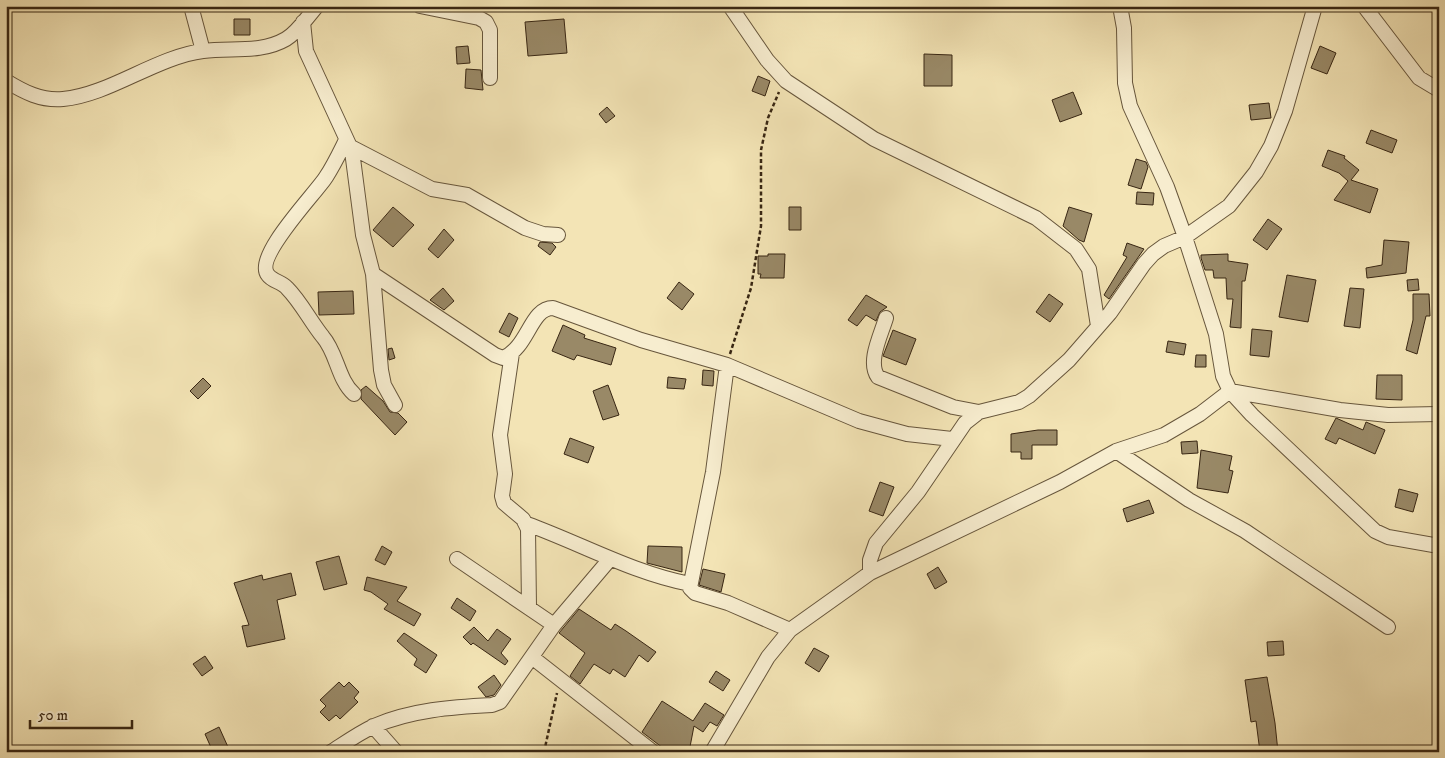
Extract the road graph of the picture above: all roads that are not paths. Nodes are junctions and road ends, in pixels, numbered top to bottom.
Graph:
1 (191, 6) edge
2 (317, 6) edge
3 (420, 6) edge
4 (730, 6) edge
5 (1120, 6) edge
6 (1315, 6) edge
7 (1364, 6) edge
8 (303, 22) junction
9 (203, 51) junction
10 (490, 78) dead end
11 (6, 81) edge
12 (1439, 90) edge
13 (348, 143) junction
14 (558, 235) dead end
15 (1185, 237) junction
16 (373, 274) junction
17 (886, 318) dead end
18 (1098, 326) junction
19 (512, 353) junction
20 (726, 364) junction
21 (1230, 391) junction
22 (354, 394) dead end
23 (395, 405) dead end
24 (979, 412) junction
25 (1439, 414) edge
26 (952, 439) junction
27 (1116, 452) junction
28 (527, 524) junction
29 (1439, 546) edge
30 (457, 559) dead end
31 (610, 559) junction
32 (870, 573) junction
33 (690, 584) junction
34 (529, 607) junction
35 (554, 625) junction
36 (1388, 627) dead end
37 (790, 630) junction
38 (533, 658) junction
39 (373, 726) junction
40 (331, 752) edge
41 (396, 752) edge
42 (653, 752) edge
43 (712, 752) edge

1 - 9 street
2 - 8 street
3 - 10 street
4 - 18 street
5 - 15 street
6 - 15 street
7 - 12 street
8 - 9 street
8 - 13 street
9 - 11 street
13 - 14 street
13 - 16 street
13 - 22 street
15 - 18 street
15 - 21 street
16 - 19 street
16 - 23 street
17 - 24 street
18 - 24 street
19 - 20 street
19 - 28 street
20 - 26 street
20 - 33 street
21 - 25 street
21 - 27 street
21 - 29 street
24 - 26 street
26 - 32 street
27 - 32 street
27 - 36 street
28 - 31 street
28 - 34 street
30 - 34 street
31 - 33 street
31 - 35 street
32 - 37 street
33 - 37 street
34 - 35 street
35 - 38 street
37 - 43 street
38 - 39 street
38 - 42 street
39 - 40 street
39 - 41 street

